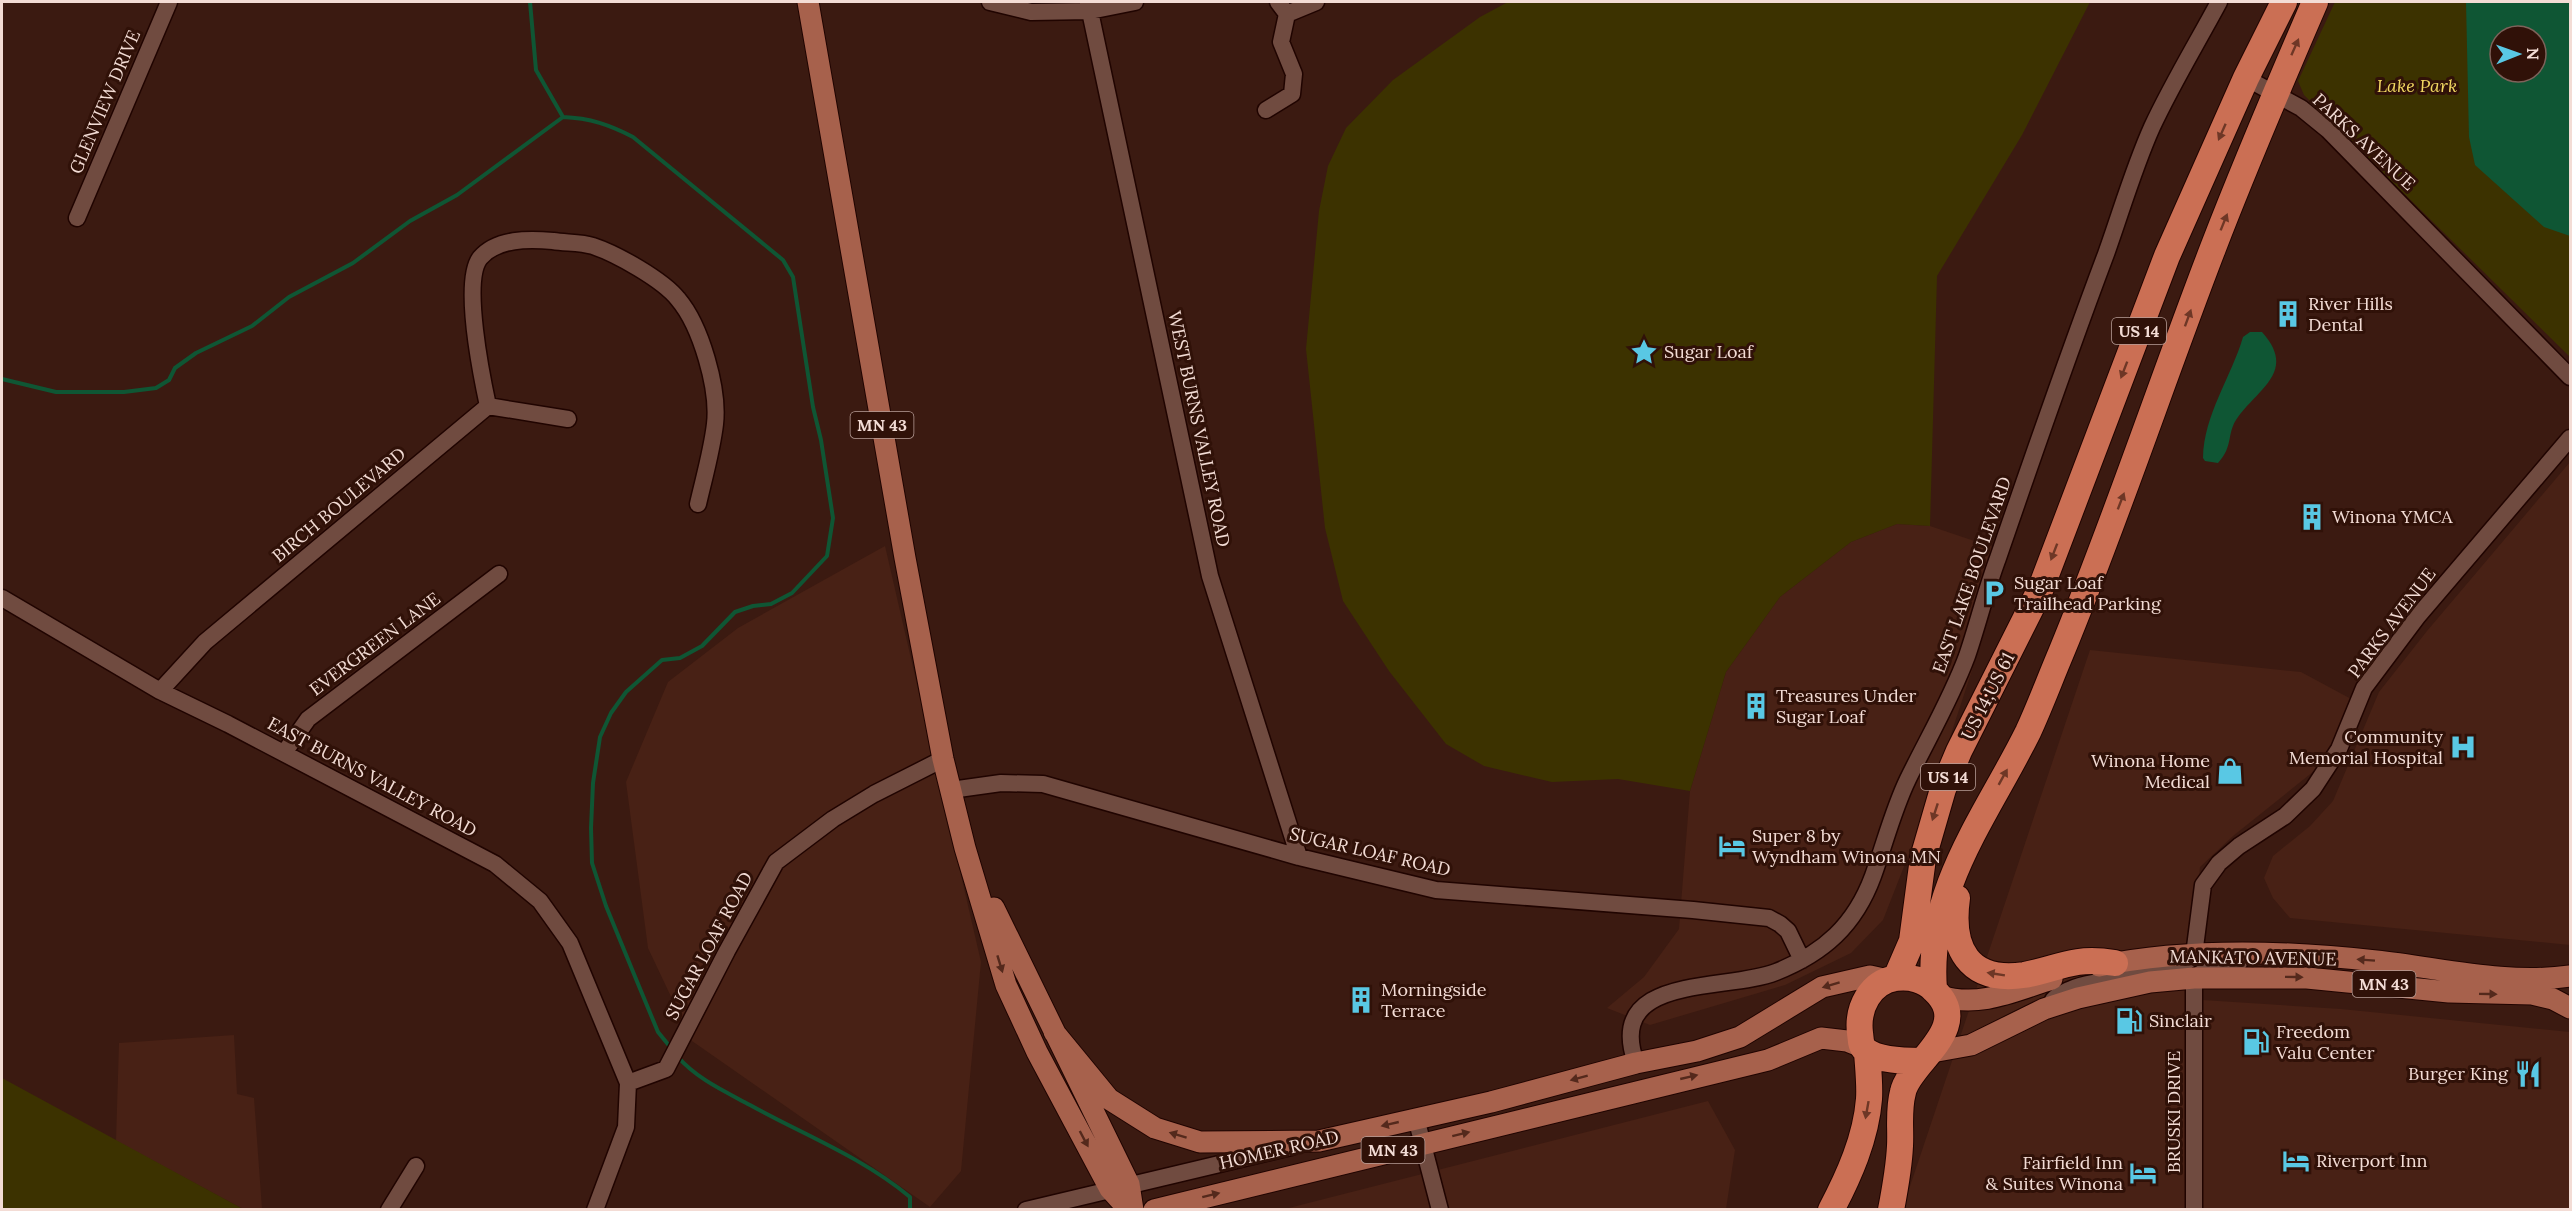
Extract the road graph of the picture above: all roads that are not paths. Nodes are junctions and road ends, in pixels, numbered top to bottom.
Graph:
1 (169, 2) edge
2 (808, 2) edge
3 (990, 2) edge
4 (1136, 2) edge
5 (1316, 2) edge
6 (2219, 2) edge
7 (2284, 2) edge
8 (2315, 2) edge
9 (1089, 6) edge
10 (1283, 8) edge
11 (2246, 78) junction
12 (2276, 93) junction
13 (1266, 110) dead end
14 (77, 218) dead end
15 (2571, 377) edge
16 (488, 406) junction
17 (568, 419) dead end
18 (2571, 438) edge
19 (698, 504) dead end
20 (499, 574) dead end
21 (2, 598) edge
22 (160, 691) junction
23 (284, 753) junction
24 (943, 759) junction
25 (951, 790) junction
26 (1975, 828) junction
27 (965, 848) junction
28 (1299, 857) junction
29 (2194, 955) junction
30 (2315, 956) junction
31 (1802, 960) junction
32 (2115, 963) junction
33 (2571, 976) edge
34 (2194, 978) junction
35 (1892, 979) junction
36 (1937, 992) junction
37 (2571, 998) edge
38 (2571, 1003) edge
39 (2571, 1008) edge
40 (2044, 1009) junction
41 (1054, 1032) junction
42 (1865, 1049) junction
43 (1927, 1056) junction
44 (1636, 1063) junction
45 (628, 1083) junction
46 (1416, 1118) junction
47 (1319, 1141) junction
48 (1422, 1143) junction
49 (416, 1166) dead end
50 (1120, 1186) junction
51 (389, 1209) edge
52 (595, 1209) edge
53 (1026, 1209) edge
54 (1131, 1209) edge
55 (1154, 1209) edge
56 (1440, 1209) edge
57 (1831, 1209) edge
58 (1891, 1209) edge
59 (2194, 1209) edge

1 - 14 street, GLENVIEW DRIVE
2 - 24 main road, MN 43
3 - 9 street
4 - 9 street
5 - 10 street
6 - 31 street, EAST LAKE BOULEVARD
7 - 11 highway, US 14
12 -> 8 highway, US 14
9 - 28 street, WEST BURNS VALLEY ROAD
10 - 13 street
11 - 12 street, PARKS AVENUE
11 -> 35 highway, US 14;US 61 / US 14
12 - 15 street, PARKS AVENUE
26 -> 12 highway, US 14
16 - 17 street
16 - 19 street
16 - 22 street, BIRCH BOULEVARD
18 - 29 street, PARKS AVENUE
20 - 23 street, EVERGREEN LANE
21 - 22 street, EAST BURNS VALLEY ROAD
22 - 23 street, EAST BURNS VALLEY ROAD
23 - 45 street, EAST BURNS VALLEY ROAD
24 - 25 main road, MN 43
24 - 45 street, SUGAR LOAF ROAD
25 - 27 main road, MN 43
25 - 28 street, SUGAR LOAF ROAD
32 -> 26 highway
26 - 36 highway, US 14
27 - 41 main road, MN 43
27 -> 50 main road, MN 43
28 - 31 street, SUGAR LOAF ROAD
29 - 30 main road, MANKATO AVENUE / MN 43
29 - 32 main road, MANKATO AVENUE / MN 43
29 - 40 street
33 -> 30 main road, MANKATO AVENUE / MN 43
30 - 34 street
31 - 44 street, EAST LAKE BOULEVARD
32 - 36 main road, MANKATO AVENUE / MN 43
34 -> 39 main road, MANKATO AVENUE / MN 43
34 - 40 main road, MANKATO AVENUE / MN 43
34 - 59 street, BRUSKI DRIVE
35 - 36 highway
35 - 42 highway, US 14;US 61 / US 14
35 -> 44 main road, MN 43
36 - 43 highway, US 14
37 - 38 main road
40 - 43 main road, MANKATO AVENUE / MN 43
47 -> 41 main road, MN 43
41 - 50 main road, MN 43
42 - 43 highway
48 -> 42 main road, HOMER ROAD / MN 43
42 -> 57 highway, US 14;US 61 / US 14
43 - 58 highway, US 14
44 -> 46 main road, HOMER ROAD / MN 43
45 - 52 street
46 -> 47 main road, HOMER ROAD / MN 43
46 - 48 street
47 - 50 street, HOMER ROAD
55 -> 48 main road, HOMER ROAD / MN 43
48 - 56 street
49 - 51 street
50 - 53 street, HOMER ROAD
50 - 54 main road, MN 43

